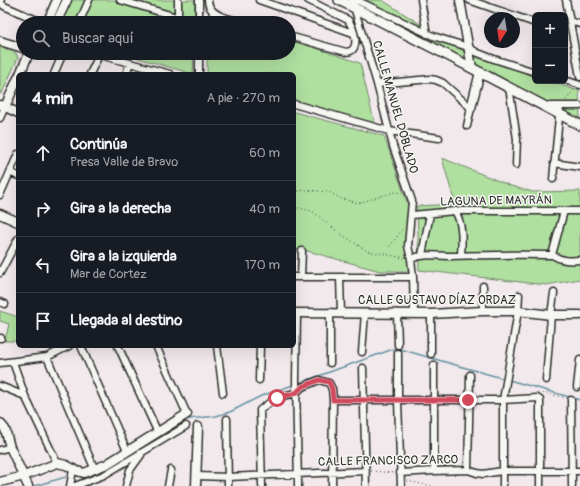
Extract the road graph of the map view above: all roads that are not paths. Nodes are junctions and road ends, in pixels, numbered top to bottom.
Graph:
1 (1, 0) edge
2 (57, 0) edge
3 (67, 0) edge
4 (89, 0) edge
5 (120, 0) edge
6 (178, 0) edge
7 (199, 0) edge
8 (208, 0) edge
9 (259, 0) edge
10 (308, 0) edge
11 (340, 0) edge
12 (421, 0) edge
13 (460, 0) edge
14 (469, 0) edge
15 (566, 0) edge
16 (354, 3) edge
17 (211, 10) junction
18 (28, 16) edge
19 (47, 16) edge
20 (59, 16) edge
21 (83, 16) edge
22 (175, 16) edge
23 (178, 16) edge
24 (199, 16) edge
25 (211, 16) edge
26 (222, 16) edge
27 (570, 20) junction
28 (532, 23) edge
29 (580, 24) edge
30 (427, 34) junction
31 (354, 35) junction
32 (568, 35) edge
33 (573, 37) junction
34 (296, 38) edge
35 (364, 38) junction
36 (0, 41) edge
37 (16, 46) edge
38 (468, 47) junction
39 (26, 60) edge
40 (60, 60) edge
41 (94, 60) edge
42 (119, 60) edge
43 (199, 60) edge
44 (130, 63) junction
45 (476, 70) junction
46 (532, 71) edge
47 (21, 72) edge
48 (55, 72) edge
49 (91, 72) edge
50 (127, 72) edge
51 (160, 72) edge
52 (199, 72) edge
53 (580, 77) edge
54 (568, 81) edge
55 (16, 82) edge
56 (377, 84) junction
57 (578, 85) edge
58 (509, 88) junction
59 (296, 105) edge
60 (2, 106) edge
61 (580, 106) edge
62 (472, 108) junction
63 (560, 111) junction
64 (16, 112) edge
65 (0, 118) edge
66 (579, 123) edge
67 (467, 126) dead end
68 (389, 131) junction
69 (439, 138) dead end
70 (16, 158) edge
71 (554, 163) junction
72 (516, 165) dead end
73 (580, 167) edge
74 (10, 172) junction
75 (16, 175) edge
76 (552, 179) dead end
77 (0, 195) edge
78 (455, 211) junction
79 (564, 211) junction
80 (580, 211) edge
81 (0, 214) edge
82 (430, 214) junction
83 (411, 218) junction
84 (16, 221) edge
85 (16, 243) edge
86 (302, 251) dead end
87 (422, 255) junction
88 (461, 255) junction
89 (552, 255) junction
90 (411, 259) junction
91 (580, 260) edge
92 (0, 273) edge
93 (296, 277) edge
94 (301, 277) junction
95 (340, 277) junction
96 (413, 278) junction
97 (483, 286) dead end
98 (554, 293) dead end
99 (519, 295) dead end
100 (483, 311) junction
101 (518, 311) junction
102 (330, 312) junction
103 (341, 312) junction
104 (296, 313) edge
105 (365, 313) junction
106 (397, 314) junction
107 (414, 314) junction
108 (431, 314) junction
109 (551, 315) junction
110 (580, 315) edge
111 (398, 345) dead end
112 (65, 348) edge
113 (82, 348) edge
114 (119, 348) edge
115 (157, 348) edge
116 (217, 348) edge
117 (260, 348) edge
118 (362, 352) dead end
119 (398, 354) dead end
120 (431, 354) dead end
121 (47, 357) junction
122 (580, 360) edge
123 (13, 362) junction
124 (0, 364) edge
125 (330, 364) dead end
126 (434, 365) dead end
127 (363, 368) dead end
128 (470, 375) dead end
129 (259, 380) dead end
130 (546, 380) dead end
131 (0, 386) edge
132 (577, 387) dead end
133 (296, 390) junction
134 (223, 393) dead end
135 (26, 396) junction
136 (333, 400) junction
137 (434, 400) junction
138 (468, 400) junction
139 (503, 400) junction
140 (570, 400) road end
141 (364, 401) junction
142 (398, 401) junction
143 (187, 414) joint
144 (227, 419) dead end
145 (0, 423) edge
146 (186, 426) dead end
147 (198, 427) dead end
148 (158, 433) junction
149 (10, 447) junction
150 (0, 450) edge
151 (127, 451) junction
152 (142, 453) junction
153 (57, 463) junction
154 (73, 470) junction
155 (95, 470) junction
156 (171, 470) dead end
157 (434, 470) junction
158 (468, 470) junction
159 (366, 471) junction
160 (572, 471) junction
161 (580, 471) edge
162 (332, 472) junction
163 (502, 472) junction
164 (540, 472) junction
165 (400, 473) junction
166 (298, 474) junction
167 (262, 475) junction
168 (197, 476) junction
169 (228, 477) junction
170 (26, 481) edge
171 (0, 482) edge
172 (401, 483) edge
173 (70, 486) edge
174 (75, 486) edge
175 (126, 486) edge
176 (168, 486) edge
177 (196, 486) edge
178 (228, 486) edge
179 (262, 486) edge
180 (298, 486) edge
181 (332, 486) edge
182 (366, 486) edge
183 (503, 486) edge
184 (540, 486) edge
185 (572, 486) edge

1 - 18 street
2 - 19 street
3 - 20 street
4 - 21 street
5 - 22 street
6 - 23 street
7 - 24 street
8 - 17 street
9 - 31 street
10 - 31 street
11 - 16 main road
12 - 30 street
13 - 38 street
14 - 28 street
15 - 27 street
16 - 30 street
16 - 35 street, CALLE MANUEL DOBLADO
16 - 45 main road
17 - 25 lane
17 - 26 street
27 - 29 street
27 - 33 street
30 - 38 street
31 - 34 street
31 - 35 street
32 - 33 street
33 - 53 street
35 - 56 street, CALLE MANUEL DOBLADO
36 - 37 street
38 - 45 street
38 - 46 street
39 - 47 street
40 - 48 street
41 - 49 street
42 - 44 street
43 - 52 street
44 - 50 street
44 - 51 street
45 - 58 main road
45 - 62 street
54 - 57 street
55 - 60 street
56 - 62 street
56 - 68 street, CALLE MANUEL DOBLADO
58 - 63 main road
58 - 72 street
59 - 68 street
60 - 64 street
60 - 65 street
61 - 63 street
62 - 67 street
63 - 66 main road
63 - 71 street
68 - 69 street
68 - 83 street, CALLE MANUEL DOBLADO
70 - 74 street
71 - 73 street
71 - 76 street
74 - 75 street
74 - 77 street
78 - 79 street, LAGUNA DE MAYRÁN
78 - 82 street, LAGUNA DE MAYRÁN
78 - 88 street
79 - 80 street, LAGUNA DE MAYRÁN
79 - 89 street
81 - 84 street
82 - 83 street, LAGUNA DE MAYRÁN
82 - 87 street
83 - 90 street, CALLE MANUEL DOBLADO
85 - 92 street
86 - 94 street
87 - 88 street
87 - 90 street
88 - 89 street
89 - 91 street
90 - 96 street, CALLE MANUEL DOBLADO
93 - 94 street
94 - 95 street
95 - 96 street
95 - 103 street
96 - 107 street, CALLE MANUEL DOBLADO
97 - 100 street
98 - 109 street
99 - 101 street
100 - 101 street, CALLE GUSTAVO DÍAZ ORDAZ
100 - 108 street, CALLE GUSTAVO DÍAZ ORDAZ
101 - 109 street, CALLE GUSTAVO DÍAZ ORDAZ
101 - 139 street
102 - 103 street, CALLE GUSTAVO DÍAZ ORDAZ
102 - 104 street, CALLE GUSTAVO DÍAZ ORDAZ
102 - 125 street
103 - 105 street, CALLE GUSTAVO DÍAZ ORDAZ
104 - 133 street
105 - 106 street, CALLE GUSTAVO DÍAZ ORDAZ
105 - 118 street
106 - 107 street, CALLE GUSTAVO DÍAZ ORDAZ
106 - 111 street
107 - 108 street, CALLE GUSTAVO DÍAZ ORDAZ
108 - 120 street
109 - 110 street, CALLE GUSTAVO DÍAZ ORDAZ
109 - 130 street
112 - 121 street
113 - 151 street
114 - 148 street
115 - 143 street
116 - 134 street
117 - 129 street
119 - 142 street
121 - 123 street
121 - 155 street
122 - 132 street
123 - 124 street
123 - 135 street
126 - 137 street
127 - 141 street
128 - 138 street
131 - 135 street
133 - 136 street
133 - 166 street
133 - 167 street
135 - 153 street
136 - 141 street
136 - 162 street
137 - 138 street
137 - 142 street
137 - 157 street
138 - 139 street
138 - 158 street
139 - 163 street
139 - 164 street
140 - 160 street
141 - 142 street
141 - 159 street
142 - 165 street
143 - 148 street
144 - 169 street
145 - 149 street
146 - 152 street
147 - 168 street
148 - 151 street
149 - 150 street
149 - 170 street
151 - 155 street
152 - 174 street
152 - 175 street
153 - 154 street
153 - 170 street
154 - 155 street
154 - 173 street
156 - 176 street
157 - 158 street, CALLE FRANCISCO ZARCO
157 - 165 street, CALLE FRANCISCO ZARCO
158 - 163 street, CALLE FRANCISCO ZARCO
159 - 162 street, CALLE FRANCISCO ZARCO
159 - 182 street
160 - 161 street, CALLE FRANCISCO ZARCO
160 - 164 street, CALLE FRANCISCO ZARCO
160 - 185 street
162 - 166 street, CALLE FRANCISCO ZARCO
162 - 181 street
163 - 164 street, CALLE FRANCISCO ZARCO
163 - 183 street
164 - 184 street
165 - 172 street
166 - 167 street, CALLE FRANCISCO ZARCO
166 - 180 street
167 - 169 street, CALLE FRANCISCO ZARCO
167 - 179 street
168 - 169 street, CALLE FRANCISCO ZARCO
168 - 177 street
169 - 178 street
170 - 171 street

